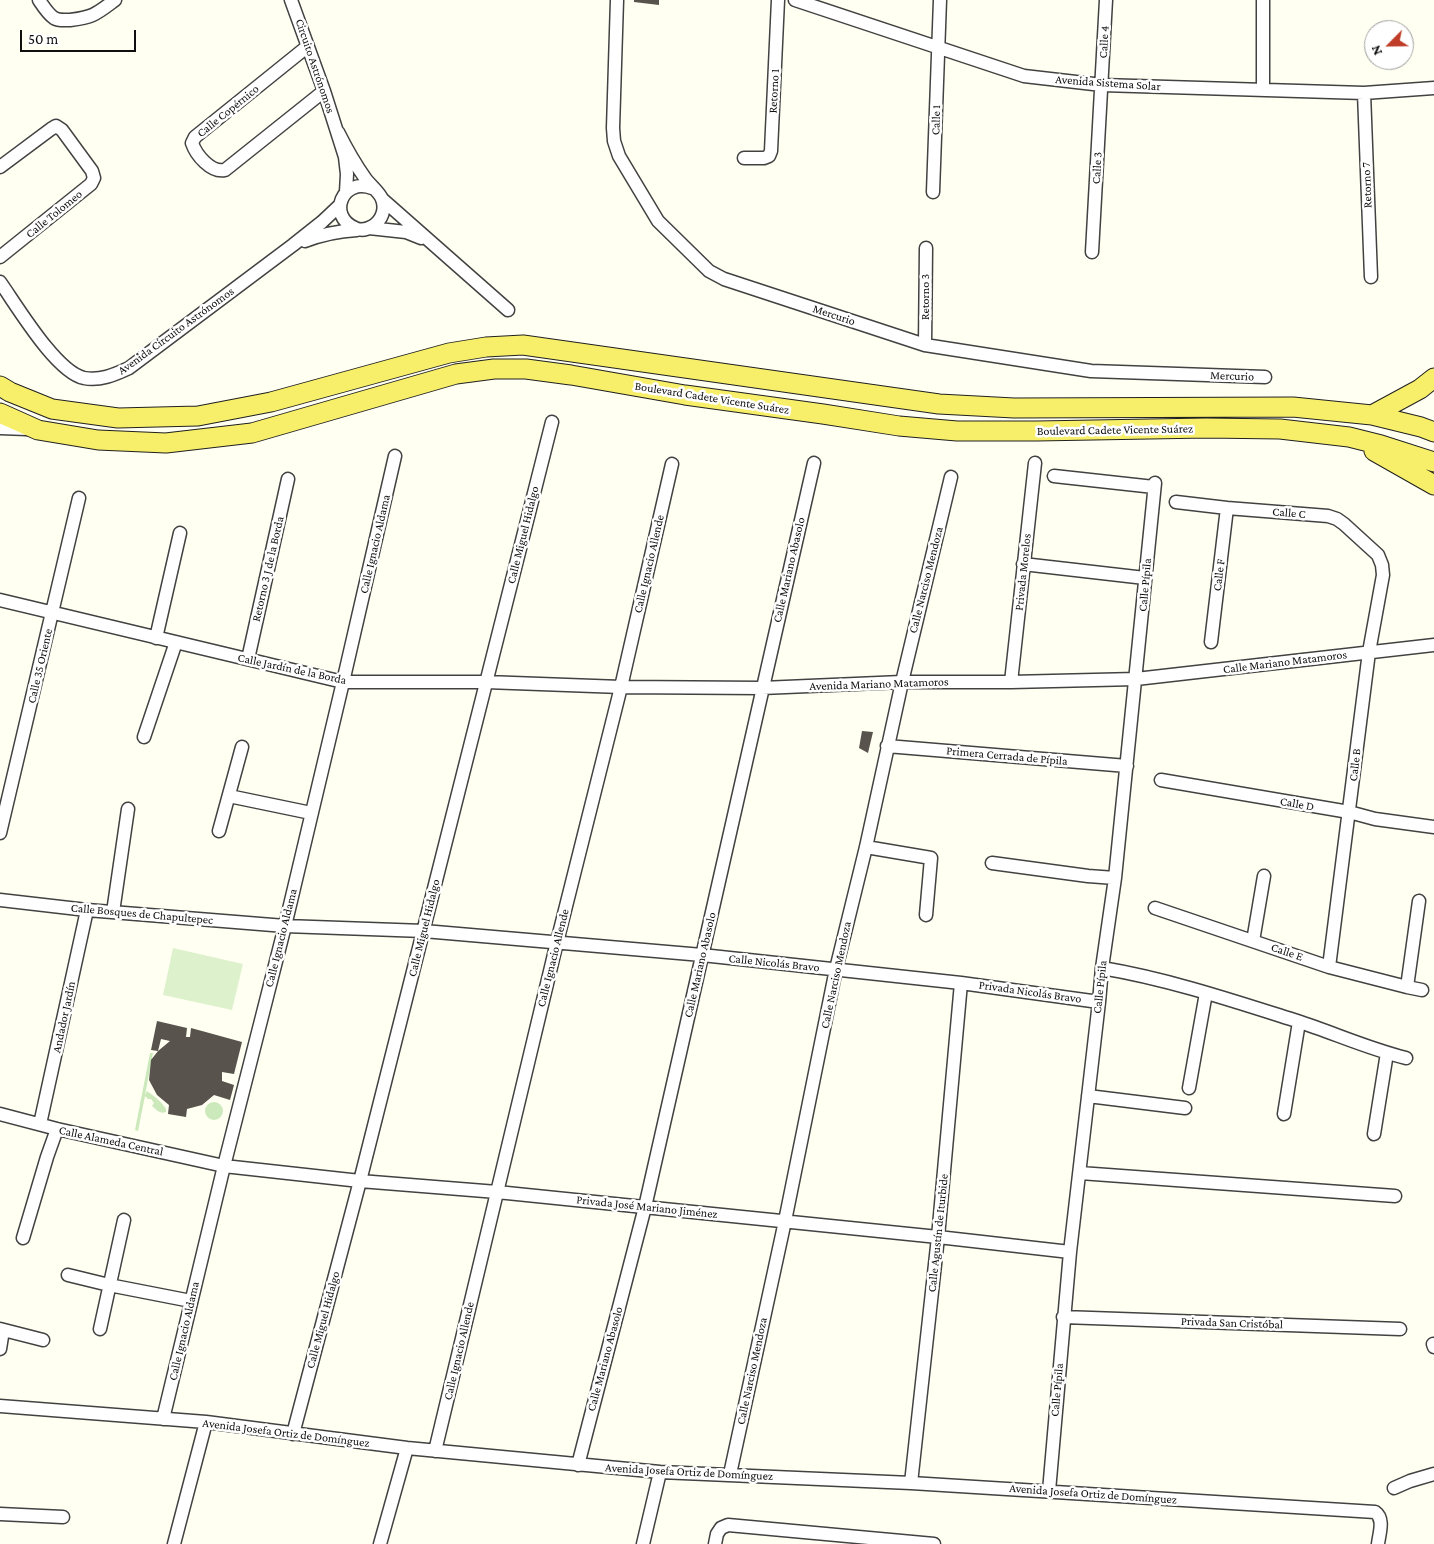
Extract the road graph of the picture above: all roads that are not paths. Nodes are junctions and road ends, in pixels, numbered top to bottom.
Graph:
1 (39, 0) edge
2 (115, 0) edge
3 (291, 0) edge
4 (617, 0) edge
5 (778, 0) edge
6 (795, 0) edge
7 (940, 0) edge
8 (1106, 0) edge
9 (1263, 0) edge
10 (308, 46) junction
11 (938, 48) junction
12 (1102, 85) junction
13 (1434, 88) edge
14 (1263, 89) junction
15 (324, 92) junction
16 (1364, 92) junction
17 (338, 132) junction
18 (744, 158) dead end
19 (0, 167) edge
20 (372, 188) junction
21 (346, 192) junction
22 (933, 192) dead end
23 (382, 199) junction
24 (340, 206) junction
25 (363, 229) junction
26 (430, 242) junction
27 (294, 246) junction
28 (926, 248) dead end
29 (1092, 252) dead end
30 (0, 257) edge
31 (1371, 277) dead end
32 (0, 282) edge
33 (508, 310) dead end
34 (925, 345) junction
35 (1265, 377) dead end
36 (1434, 378) edge
37 (0, 386) edge
38 (0, 413) edge
39 (1372, 415) junction
40 (552, 422) dead end
41 (0, 428) edge
42 (38, 430) junction
43 (1434, 432) edge
44 (1349, 437) junction
45 (395, 456) dead end
46 (1434, 462) edge
47 (814, 463) dead end
48 (1035, 463) dead end
49 (672, 464) dead end
50 (1054, 476) dead end
51 (951, 477) dead end
52 (288, 479) dead end
53 (1434, 485) edge
54 (80, 498) dead end
55 (1176, 502) dead end
56 (1228, 508) junction
57 (180, 533) dead end
58 (1023, 564) junction
59 (1382, 565) joint
60 (1146, 578) junction
61 (0, 600) edge
62 (52, 613) junction
63 (156, 638) junction
64 (176, 642) junction
65 (1210, 642) dead end
66 (1434, 645) edge
67 (1369, 652) junction
68 (248, 660) junction
69 (1136, 679) junction
70 (343, 682) junction
71 (486, 682) junction
72 (902, 682) junction
73 (1011, 682) junction
74 (621, 687) junction
75 (762, 688) junction
76 (144, 737) dead end
77 (887, 746) junction
78 (242, 747) dead end
79 (1127, 766) junction
80 (1161, 780) dead end
81 (229, 796) junction
82 (128, 809) dead end
83 (1349, 812) junction
84 (312, 813) junction
85 (1434, 827) edge
86 (219, 831) dead end
87 (0, 833) edge
88 (866, 847) junction
89 (992, 863) dead end
90 (1264, 876) dead end
91 (1115, 878) junction
92 (0, 900) edge
93 (1419, 901) dead end
94 (1155, 908) dead end
95 (87, 910) junction
96 (113, 912) junction
97 (926, 915) dead end
98 (285, 926) junction
99 (424, 931) junction
100 (1253, 941) junction
101 (557, 942) junction
102 (702, 955) junction
103 (1329, 966) junction
104 (1102, 968) junction
105 (836, 969) junction
106 (961, 983) junction
107 (1407, 987) junction
108 (1422, 990) dead end
109 (1206, 993) junction
110 (1099, 1002) junction
111 (1298, 1022) junction
112 (1387, 1053) junction
113 (1406, 1058) dead end
114 (1189, 1088) dead end
115 (1088, 1096) junction
116 (1186, 1108) dead end
117 (0, 1114) edge
118 (1284, 1114) dead end
119 (40, 1124) junction
120 (57, 1130) junction
121 (1374, 1134) dead end
122 (224, 1166) junction
123 (1080, 1172) junction
124 (360, 1181) junction
125 (497, 1192) junction
126 (1395, 1196) dead end
127 (645, 1207) junction
128 (124, 1220) dead end
129 (785, 1221) junction
130 (938, 1237) junction
131 (23, 1238) dead end
132 (1070, 1252) junction
133 (68, 1275) dead end
134 (109, 1285) junction
135 (191, 1301) junction
136 (1064, 1317) junction
137 (100, 1328) dead end
138 (1400, 1329) dead end
139 (2, 1330) edge
140 (43, 1340) dead end
141 (0, 1348) edge
142 (0, 1406) edge
143 (163, 1419) junction
144 (206, 1422) junction
145 (293, 1434) junction
146 (407, 1448) junction
147 (435, 1451) junction
148 (578, 1465) junction
149 (660, 1472) junction
150 (730, 1474) junction
151 (1434, 1474) edge
152 (911, 1483) junction
153 (1394, 1488) dead end
154 (1049, 1492) junction
155 (0, 1514) edge
156 (63, 1517) dead end
157 (174, 1544) edge
158 (380, 1544) edge
159 (642, 1544) edge
160 (715, 1544) edge
161 (934, 1544) edge
162 (1378, 1544) edge

1 - 2 street
3 - 10 street, Circuito Astrónomos
4 - 34 street, Mercurio
5 - 18 street, Retorno 1
6 - 11 street, Avenida Sistema Solar
7 - 11 street, Calle 1
8 - 12 street, Calle 4
9 - 14 street
10 - 15 street, Circuito Astrónomos
10 - 15 street, Calle Copérnico
11 - 12 street, Avenida Sistema Solar
11 - 22 street, Calle 1
12 - 14 street, Avenida Sistema Solar
12 - 29 street, Calle 3
13 - 16 street, Avenida Sistema Solar
14 - 16 street, Avenida Sistema Solar
15 - 17 street, Circuito Astrónomos
16 - 31 street, Retorno 7
17 - 20 street, Circuito Astrónomos
17 - 21 street, Circuito Astrónomos
19 - 30 street, Calle Tolomeo
20 - 21 street
20 - 23 street
21 - 24 street
23 - 25 street
23 - 26 street
24 - 25 street
24 - 27 street, Avenida Circuito Astrónomos
25 - 26 street
25 - 27 street, Avenida Circuito Astrónomos
26 - 33 street
27 - 32 street, Avenida Circuito Astrónomos
28 - 34 street, Retorno 3
34 - 35 street, Mercurio
36 - 39 main road
37 - 39 main road, Boulevard Cadete Vicente Suárez
38 - 42 main road, Boulevard Cadete Vicente Suárez
39 - 43 main road, Boulevard Cadete Vicente Suárez
40 - 71 street, Calle Miguel Hidalgo
41 - 42 street
42 - 44 main road, Boulevard Cadete Vicente Suárez
44 - 46 main road, Boulevard Cadete Vicente Suárez
44 - 53 main road
45 - 70 street, Calle Ignacio Aldama
47 - 75 street, Calle Mariano Abasolo
48 - 58 street, Privada Morelos
49 - 74 street, Calle Ignacio Allende
50 - 60 street, Calle Pípila
51 - 72 street, Calle Narciso Mendoza
52 - 68 street, Retorno 3 J de la Borda
54 - 62 street, Calle 35 Oriente
55 - 56 street, Calle C
56 - 59 street, Calle C
56 - 65 street, Calle F
57 - 63 street
58 - 60 street
58 - 73 street, Privada Morelos
59 - 67 street, Calle B
60 - 69 street, Calle Pípila
61 - 62 street, Calle Jardín de la Borda
62 - 63 street, Calle Jardín de la Borda
62 - 87 street, Calle 35 Oriente
63 - 64 street, Calle Jardín de la Borda
64 - 68 street, Calle Jardín de la Borda
64 - 76 street
66 - 67 street, Calle Mariano Matamoros
67 - 69 street, Calle Mariano Matamoros
67 - 83 street, Calle B
68 - 70 street, Calle Jardín de la Borda
69 - 73 street, Avenida Mariano Matamoros
69 - 79 street, Calle Pípila
70 - 71 street, Calle Jardín de la Borda
70 - 84 street, Calle Ignacio Aldama
71 - 74 street, Calle Jardín de la Borda
71 - 99 street, Calle Miguel Hidalgo
72 - 73 street, Avenida Mariano Matamoros
72 - 75 street, Avenida Mariano Matamoros
72 - 77 street, Calle Narciso Mendoza
74 - 75 street, Avenida Mariano Matamoros
74 - 101 street, Calle Ignacio Allende
75 - 102 street, Calle Mariano Abasolo
77 - 79 street, Primera Cerrada de Pípila
77 - 88 street, Calle Narciso Mendoza
78 - 81 street
79 - 91 street, Calle Pípila
80 - 83 street, Calle D
81 - 84 street
81 - 86 street
82 - 96 street
83 - 85 street, Calle D
83 - 103 street, Calle B
84 - 98 street, Calle Ignacio Aldama
88 - 97 street
88 - 105 street, Calle Narciso Mendoza
89 - 91 street
90 - 100 street
91 - 104 street, Calle Pípila
92 - 95 street, Calle Bosques de Chapultepec
93 - 107 street
94 - 100 street, Calle E
95 - 96 street, Calle Bosques de Chapultepec
95 - 119 street, Andador Jardín
96 - 98 street, Calle Bosques de Chapultepec
98 - 99 street
98 - 122 street, Calle Ignacio Aldama
99 - 101 street
99 - 124 street, Calle Miguel Hidalgo
100 - 103 street, Calle E
101 - 102 street, Calle Nicolás Bravo
101 - 125 street, Calle Ignacio Allende
102 - 105 street, Calle Nicolás Bravo
102 - 127 street, Calle Mariano Abasolo
103 - 107 street, Calle E
104 - 109 street
104 - 110 street, Calle Pípila
105 - 106 street, Calle Nicolás Bravo
105 - 129 street, Calle Narciso Mendoza
106 - 110 street, Privada Nicolás Bravo
106 - 130 street, Calle Agustín de Iturbide
107 - 108 street, Calle E
109 - 111 street
109 - 114 street
110 - 115 street, Calle Pípila
111 - 112 street
111 - 118 street
112 - 113 street
112 - 121 street
115 - 116 street
115 - 123 street, Calle Pípila
117 - 119 street, Calle Alameda Central
119 - 120 street, Calle Alameda Central
120 - 122 street, Calle Alameda Central
120 - 131 street
122 - 124 street, Privada José Mariano Jiménez
122 - 135 street, Calle Ignacio Aldama
123 - 126 street
123 - 132 street, Calle Pípila
124 - 125 street, Privada José Mariano Jiménez
124 - 145 street, Calle Miguel Hidalgo
125 - 127 street, Privada José Mariano Jiménez
125 - 147 street, Calle Ignacio Allende
127 - 129 street, Privada José Mariano Jiménez
127 - 148 street, Calle Mariano Abasolo
128 - 134 street
129 - 130 street, Privada José Mariano Jiménez
129 - 150 street, Calle Narciso Mendoza
130 - 132 street, Privada José Mariano Jiménez
130 - 152 street, Calle Agustín de Iturbide
132 - 136 street, Calle Pípila
133 - 134 street
134 - 135 street
134 - 137 street
135 - 143 street, Calle Ignacio Aldama
136 - 138 street, Privada San Cristóbal
136 - 154 street, Calle Pípila
139 - 140 street
139 - 141 street
142 - 143 street, Avenida Josefa Ortiz de Domínguez
143 - 144 street, Avenida Josefa Ortiz de Domínguez
144 - 145 street, Avenida Josefa Ortiz de Domínguez
144 - 157 street
145 - 146 street, Avenida Josefa Ortiz de Domínguez
146 - 147 street, Avenida Josefa Ortiz de Domínguez
146 - 158 street
147 - 148 street, Avenida Josefa Ortiz de Domínguez
148 - 149 street, Avenida Josefa Ortiz de Domínguez
149 - 150 street, Avenida Josefa Ortiz de Domínguez
149 - 159 street
150 - 152 street, Avenida Josefa Ortiz de Domínguez
151 - 153 street
152 - 154 street, Avenida Josefa Ortiz de Domínguez
154 - 162 street, Avenida Josefa Ortiz de Domínguez
155 - 156 street
160 - 161 street

